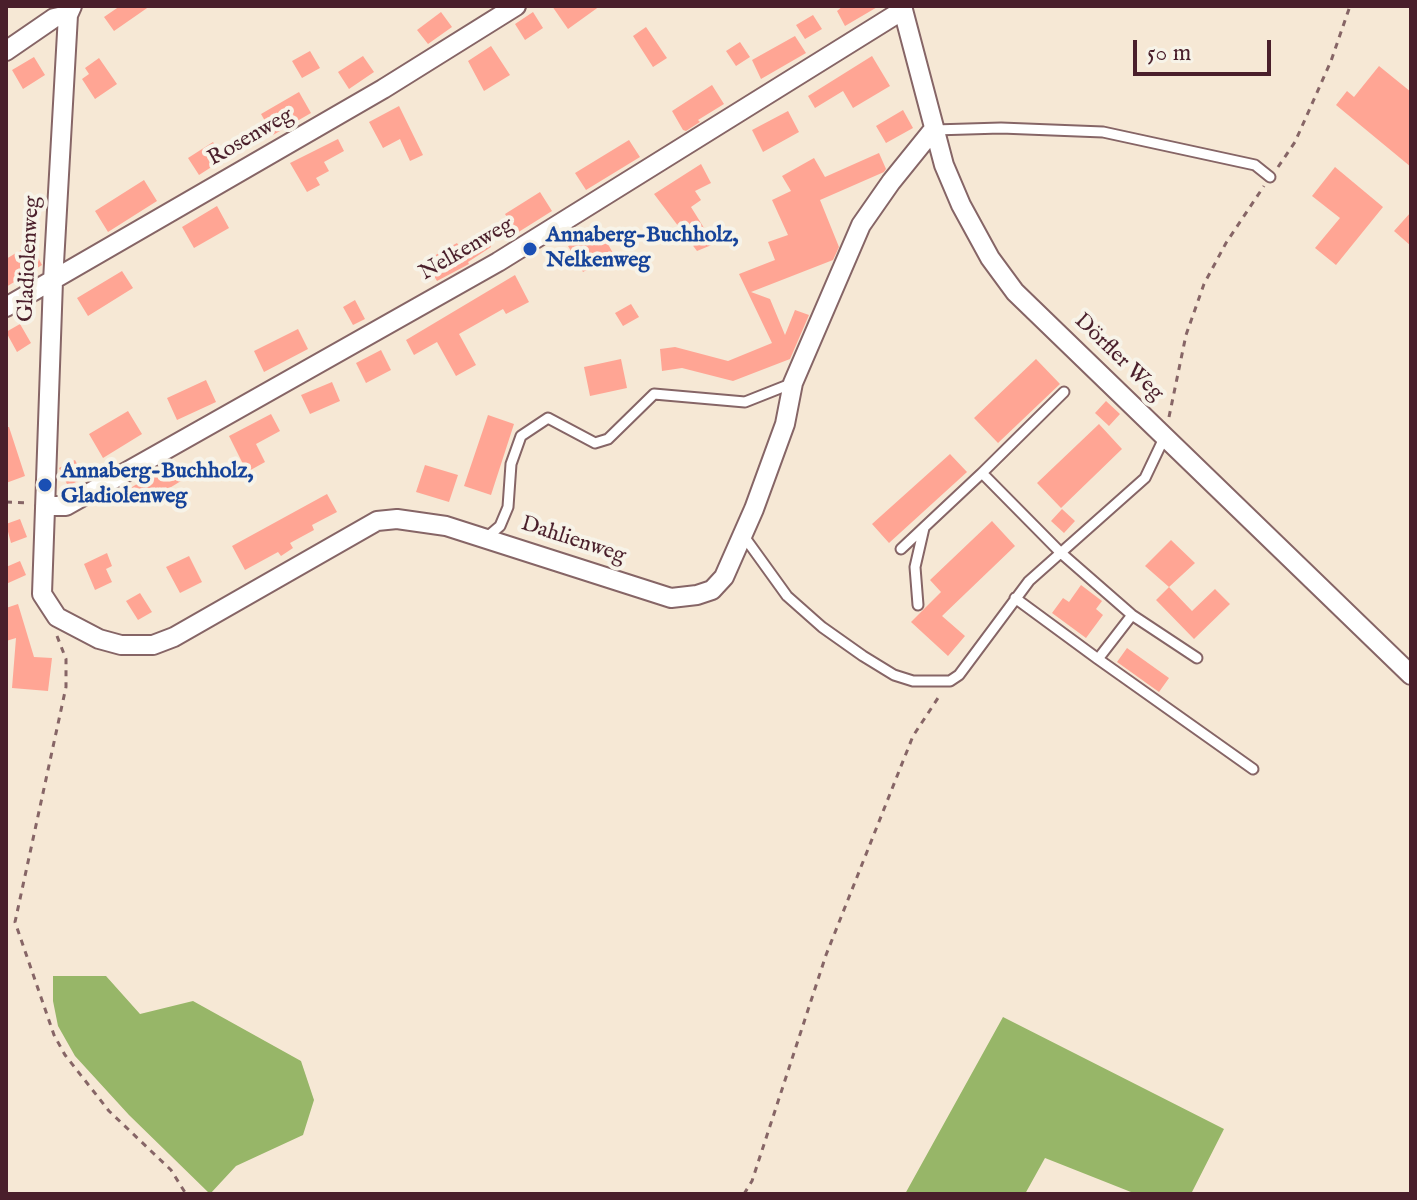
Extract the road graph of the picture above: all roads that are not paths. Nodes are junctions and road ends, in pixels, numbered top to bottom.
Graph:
1 (516, 6) edge
2 (902, 8) edge
3 (70, 11) edge
4 (6, 51) edge
5 (933, 130) junction
6 (1270, 177) road end
7 (53, 281) junction
8 (6, 307) edge
9 (793, 383) junction
10 (1064, 392) dead end
11 (1165, 436) junction
12 (982, 473) junction
13 (45, 506) junction
14 (924, 528) junction
15 (743, 535) junction
16 (486, 538) junction
17 (901, 549) dead end
18 (1061, 553) junction
19 (1015, 598) junction
20 (918, 605) dead end
21 (1132, 615) junction
22 (1197, 658) dead end
23 (1098, 659) junction
24 (1411, 675) edge
25 (1253, 769) dead end

1 - 7 street, Rosenweg
2 - 5 street, Dörfler Weg
2 - 13 street, Nelkenweg
3 - 4 street
3 - 7 street, Gladiolenweg
5 - 6 lane
5 - 9 street, Dahlienweg
5 - 11 street, Dörfler Weg
7 - 8 street, Rosenweg
7 - 13 street, Gladiolenweg
9 - 15 street, Dahlienweg
9 - 16 lane
10 - 12 lane
11 - 18 lane
11 - 24 street, Dörfler Weg
12 - 14 lane
12 - 18 lane
13 - 16 street, Dahlienweg
14 - 17 lane
14 - 20 lane
15 - 16 street, Dahlienweg
15 - 19 lane
18 - 19 lane
18 - 21 lane
19 - 23 lane
21 - 22 lane
21 - 23 lane
23 - 25 lane

